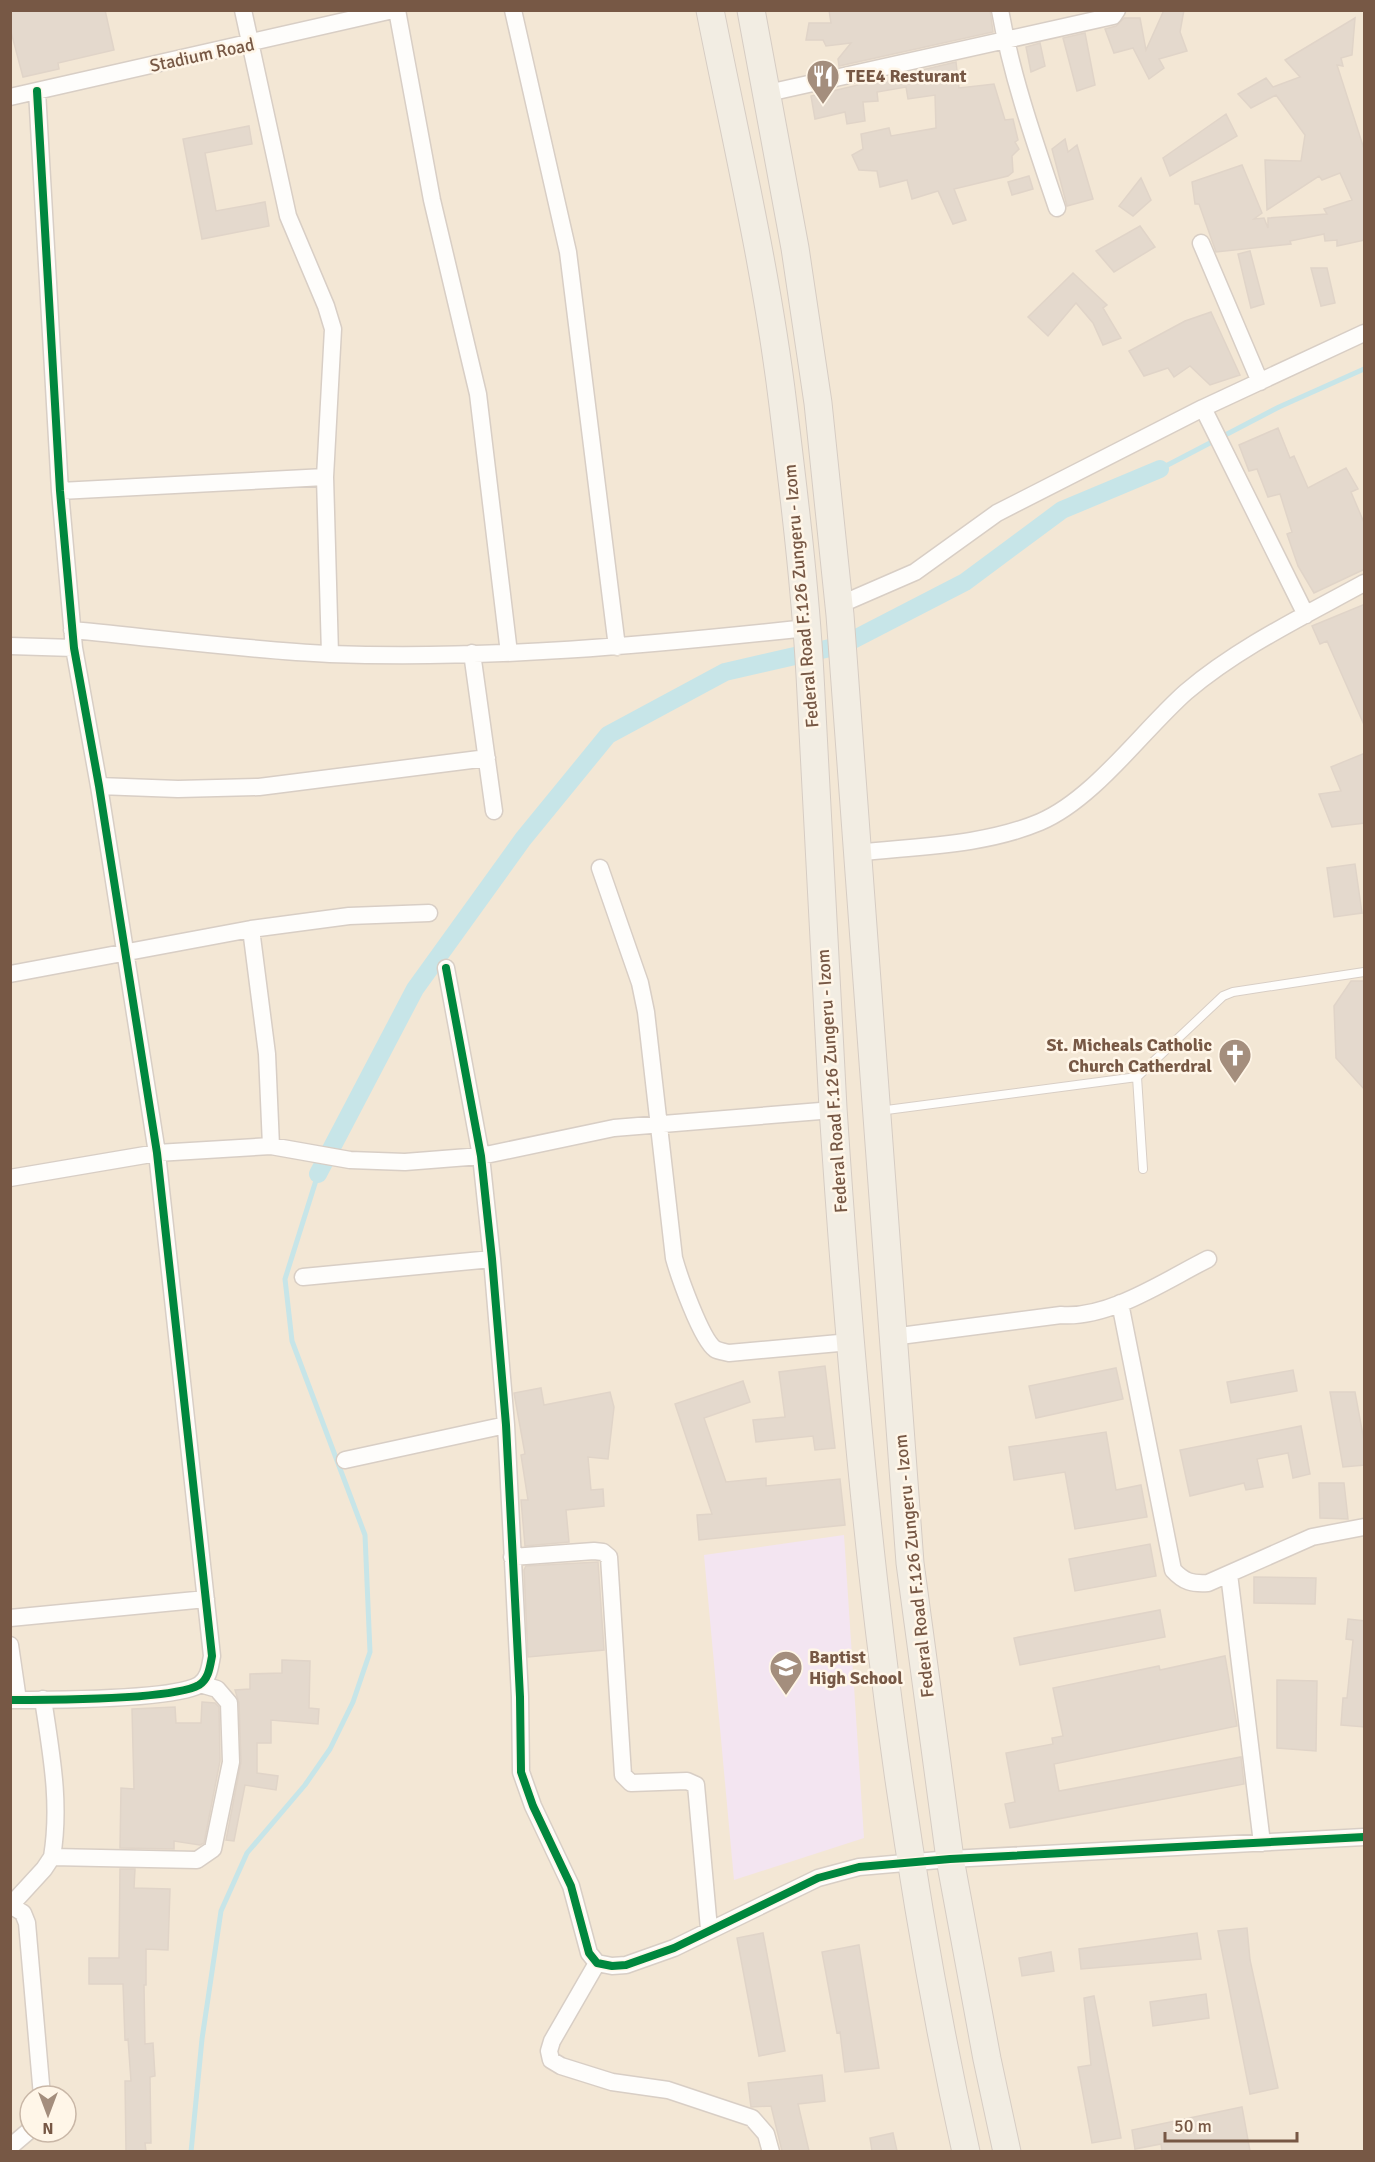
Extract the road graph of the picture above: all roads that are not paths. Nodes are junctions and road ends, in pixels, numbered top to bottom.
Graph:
1 (243, 10) edge
2 (395, 10) edge
3 (513, 10) edge
4 (710, 10) edge
5 (751, 10) edge
6 (1000, 10) edge
7 (1117, 10) edge
8 (1006, 40) junction
9 (250, 44) junction
10 (37, 91) junction
11 (768, 93) junction
12 (10, 97) edge
13 (1057, 208) dead end
14 (1202, 243) dead end
15 (1365, 333) edge
16 (1260, 382) junction
17 (1203, 408) junction
18 (324, 477) junction
19 (60, 491) junction
20 (1365, 583) edge
21 (840, 610) junction
22 (1306, 615) junction
23 (72, 630) junction
24 (807, 632) junction
25 (10, 646) edge
26 (617, 647) junction
27 (74, 648) junction
28 (509, 653) junction
29 (330, 654) junction
30 (472, 654) junction
31 (487, 758) junction
32 (99, 786) junction
33 (494, 811) dead end
34 (856, 853) junction
35 (600, 868) dead end
36 (429, 913) dead end
37 (861, 925) junction
38 (822, 928) junction
39 (251, 929) junction
40 (125, 954) junction
41 (446, 968) dead end
42 (1365, 972) edge
43 (10, 974) edge
44 (1137, 1077) junction
45 (833, 1110) junction
46 (875, 1112) junction
47 (657, 1123) junction
48 (271, 1146) junction
49 (157, 1153) junction
50 (481, 1156) junction
51 (1143, 1169) dead end
52 (10, 1178) edge
53 (492, 1259) junction
54 (1208, 1259) dead end
55 (303, 1277) dead end
56 (1120, 1303) junction
57 (892, 1336) junction
58 (850, 1342) junction
59 (506, 1425) junction
60 (345, 1460) dead end
61 (1365, 1527) edge
62 (512, 1557) junction
63 (1229, 1574) junction
64 (206, 1599) junction
65 (10, 1618) edge
66 (10, 1645) edge
67 (200, 1684) junction
68 (43, 1699) junction
69 (14, 1700) edge
70 (1365, 1837) edge
71 (1262, 1843) junction
72 (52, 1857) junction
73 (950, 1858) junction
74 (910, 1862) junction
75 (11, 1905) edge
76 (709, 1929) junction
77 (597, 1963) junction
78 (41, 2084) edge
79 (771, 2151) edge
80 (966, 2151) edge
81 (1007, 2151) edge

1 - 9 street
2 - 9 street, Stadium Road
2 - 28 street
3 - 26 street
4 - 24 main road, Federal Road F.126 Zungeru - Izom
5 - 11 main road, Federal Road F.126 Zungeru - Izom
6 - 8 street
7 - 8 street
8 - 11 street
8 - 13 street
9 - 10 street, Stadium Road
9 - 18 street
10 - 12 street, Stadium Road
10 - 19 street
11 - 21 main road, Federal Road F.126 Zungeru - Izom
14 - 16 street
15 - 16 street
16 - 17 street
17 - 21 street
17 - 22 street
18 - 19 street
18 - 29 street
19 - 23 street
20 - 22 street
21 - 34 main road, Federal Road F.126 Zungeru - Izom
22 - 34 street
23 - 27 street
23 - 29 street
24 - 26 street
24 - 38 main road, Federal Road F.126 Zungeru - Izom
25 - 27 street
26 - 28 street
27 - 32 street
28 - 30 street
29 - 30 street
30 - 31 street
31 - 32 street
31 - 33 street
32 - 40 street
34 - 37 main road, Federal Road F.126 Zungeru - Izom
35 - 47 street
36 - 39 street
37 - 38 main road
37 - 46 main road, Federal Road F.126 Zungeru - Izom
38 - 45 main road, Federal Road F.126 Zungeru - Izom
39 - 40 street
39 - 48 street
40 - 43 street
40 - 49 street
41 - 50 street
42 - 44 lane
44 - 46 lane
44 - 51 lane
45 - 47 street
45 - 58 main road, Federal Road F.126 Zungeru - Izom
46 - 57 main road, Federal Road F.126 Zungeru - Izom
47 - 50 street
47 - 58 street
48 - 49 street
48 - 50 street
49 - 52 street
49 - 64 street
50 - 53 street
53 - 55 street
53 - 59 street
54 - 56 street
56 - 57 street
56 - 63 street
57 - 73 main road, Federal Road F.126 Zungeru - Izom
58 - 74 main road, Federal Road F.126 Zungeru - Izom
59 - 60 street
59 - 62 street
61 - 63 street
62 - 76 street
62 - 77 street
63 - 71 street
64 - 65 street
64 - 67 street
66 - 69 street
67 - 68 street
67 - 72 street
68 - 69 street
68 - 72 street
70 - 71 street
71 - 73 street
72 - 75 street
73 - 74 street
73 - 81 main road, Federal Road F.126 Zungeru - Izom
74 - 76 street
74 - 80 main road, Federal Road F.126 Zungeru - Izom
75 - 78 street
76 - 77 street
77 - 79 street

